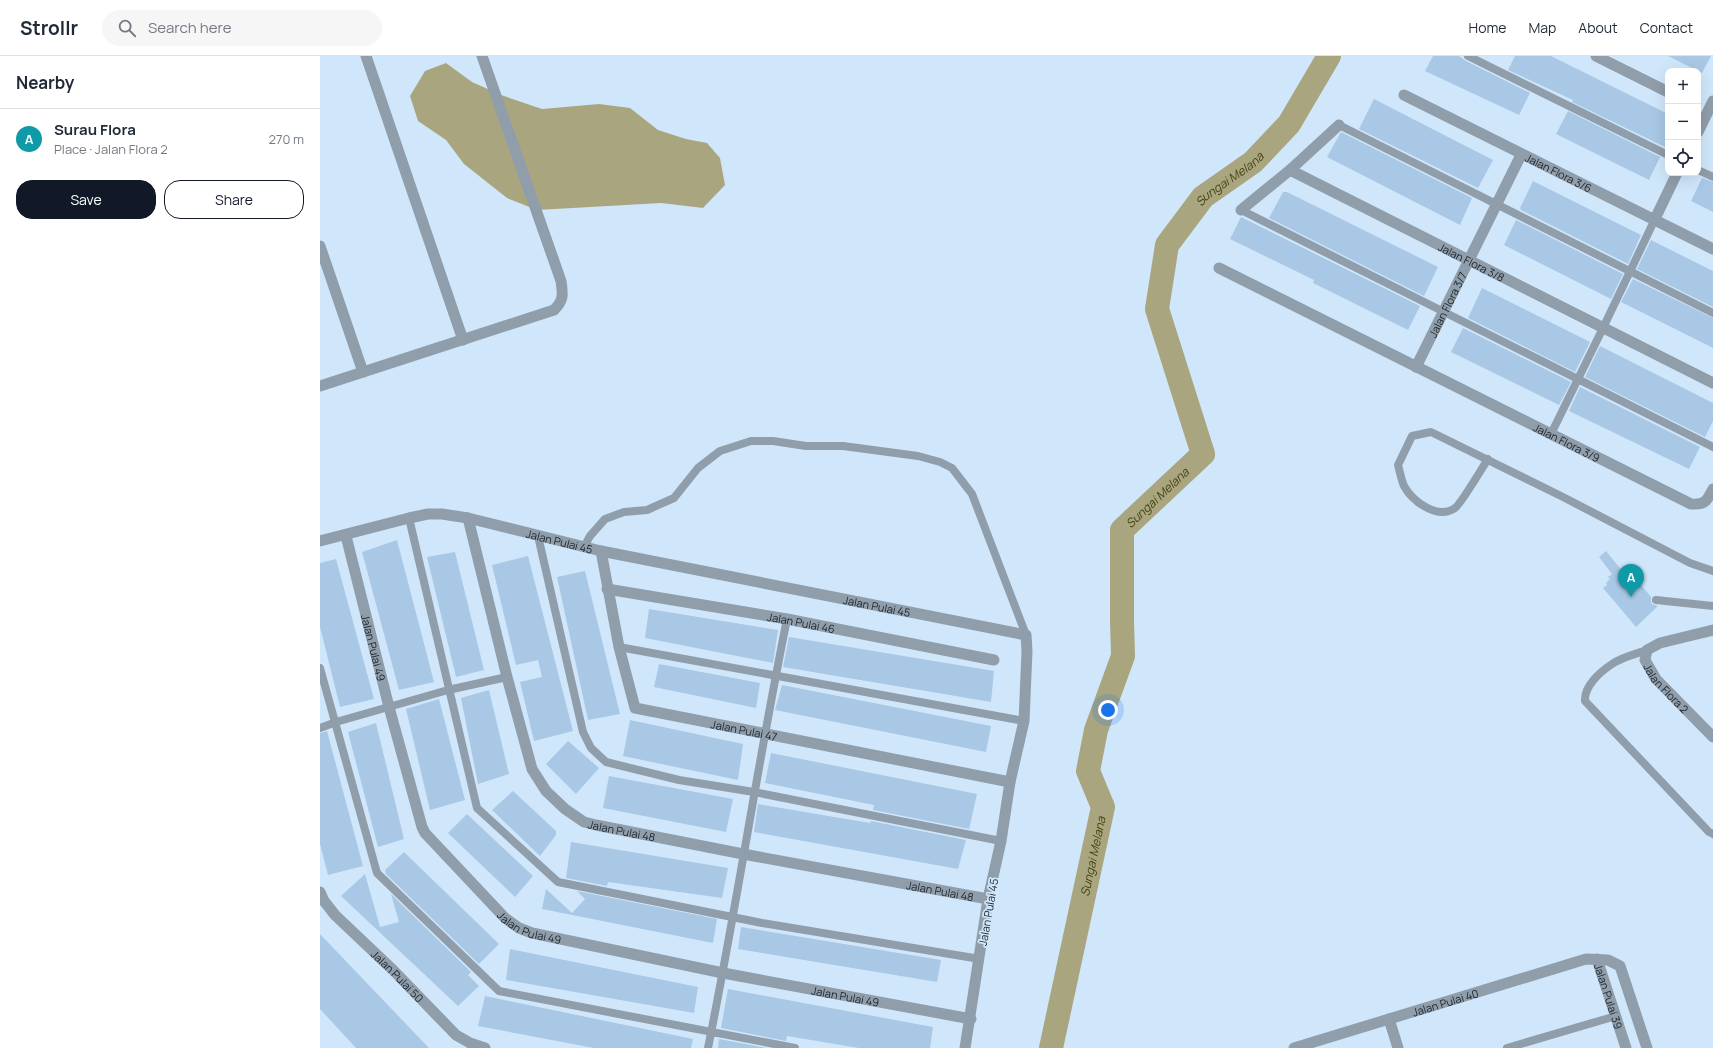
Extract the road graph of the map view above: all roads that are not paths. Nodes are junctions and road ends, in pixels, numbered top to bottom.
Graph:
1 (366, 56) edge
2 (482, 56) edge
3 (1468, 56) edge
4 (1596, 56) edge
5 (1665, 90) edge
6 (1404, 95) dead end
7 (1713, 101) edge
8 (1706, 111) edge
9 (1701, 124) edge
10 (1339, 125) joint
11 (1521, 154) junction
12 (1665, 154) edge
13 (1290, 170) junction
14 (1701, 171) edge
15 (1676, 176) edge
16 (1713, 177) edge
17 (1496, 205) junction
18 (1241, 210) joint
19 (1655, 219) junction
20 (320, 246) edge
21 (1713, 249) edge
22 (1469, 260) junction
23 (1219, 268) dead end
24 (1630, 273) junction
25 (1443, 312) junction
26 (1713, 313) edge
27 (1603, 328) junction
28 (463, 340) junction
29 (1416, 367) junction
30 (363, 372) junction
31 (1578, 379) junction
32 (1713, 383) edge
33 (320, 386) edge
34 (1551, 434) junction
35 (1713, 447) edge
36 (1488, 459) junction
37 (1713, 489) edge
38 (409, 518) junction
39 (468, 518) junction
40 (346, 536) junction
41 (538, 536) junction
42 (320, 541) edge
43 (584, 547) junction
44 (601, 551) junction
45 (1713, 571) edge
46 (607, 589) junction
47 (1656, 600) dead end
48 (1713, 606) edge
49 (788, 619) junction
50 (1713, 630) edge
51 (1026, 635) junction
52 (619, 647) junction
53 (1647, 650) junction
54 (994, 660) dead end
55 (320, 668) edge
56 (776, 675) junction
57 (507, 677) junction
58 (448, 690) junction
59 (389, 707) junction
60 (1024, 721) junction
61 (336, 722) junction
62 (320, 728) edge
63 (764, 734) junction
64 (1713, 737) edge
65 (1010, 782) junction
66 (754, 792) junction
67 (1713, 834) edge
68 (1001, 841) junction
69 (743, 854) junction
70 (320, 892) edge
71 (988, 899) junction
72 (733, 916) junction
73 (980, 959) junction
74 (1596, 959) junction
75 (723, 973) junction
76 (1616, 1016) junction
77 (971, 1019) junction
78 (1389, 1019) junction
79 (711, 1032) junction
80 (485, 1048) edge
81 (708, 1048) edge
82 (794, 1048) edge
83 (965, 1048) edge
84 (1294, 1048) edge
85 (1398, 1048) edge
86 (1507, 1048) edge
87 (1626, 1048) edge
88 (1647, 1048) edge

1 - 28 street
2 - 28 street
3 - 12 lane
4 - 5 street
6 - 11 street, Jalan Flora 3/6
7 - 8 street
8 - 9 street
10 - 13 street
10 - 17 lane
11 - 17 street, Jalan Flora 3/7
11 - 19 street, Jalan Flora 3/6
13 - 18 street
13 - 22 street, Jalan Flora 3/8
14 - 16 lane
15 - 19 street
17 - 22 street, Jalan Flora 3/7
17 - 24 lane
18 - 25 lane
19 - 21 street, Jalan Flora 3/6
19 - 24 lane
20 - 30 street
22 - 25 street, Jalan Flora 3/7
22 - 27 street, Jalan Flora 3/8
23 - 29 street, Jalan Flora 3/9
24 - 26 lane
24 - 27 lane
25 - 29 street, Jalan Flora 3/7
25 - 31 lane
27 - 31 lane
27 - 32 street, Jalan Flora 3/8
28 - 30 street
29 - 34 street, Jalan Flora 3/9
30 - 33 street
31 - 34 lane
31 - 35 lane
34 - 37 street, Jalan Flora 3/9
36 - 36 lane
36 - 45 lane
38 - 39 street, Jalan Pulai 45
38 - 40 street, Jalan Pulai 45
38 - 58 lane
39 - 41 street, Jalan Pulai 45
39 - 57 street, Jalan Pulai 48
40 - 42 street, Jalan Pulai 45
40 - 59 street, Jalan Pulai 49
41 - 43 street, Jalan Pulai 45
41 - 66 lane
43 - 44 street, Jalan Pulai 45
43 - 51 lane
44 - 46 street, Jalan Pulai 47
44 - 51 street, Jalan Pulai 45
46 - 49 street, Jalan Pulai 46
46 - 52 street, Jalan Pulai 47
47 - 48 lane
49 - 54 street, Jalan Pulai 46
49 - 56 lane
50 - 53 street, Jalan Flora 2
51 - 60 street, Jalan Pulai 45
52 - 56 lane
52 - 63 street, Jalan Pulai 47
53 - 64 street, Jalan Flora 2
53 - 67 lane
55 - 61 lane
56 - 60 lane
56 - 63 lane
57 - 58 lane
57 - 69 street, Jalan Pulai 48
58 - 59 lane
58 - 72 lane
59 - 61 lane
59 - 75 street, Jalan Pulai 49
60 - 65 street, Jalan Pulai 45
61 - 62 lane
61 - 79 lane
63 - 65 street, Jalan Pulai 47
63 - 66 lane
65 - 68 street, Jalan Pulai 45
66 - 68 lane
66 - 69 lane
68 - 71 street, Jalan Pulai 45
69 - 71 street, Jalan Pulai 48
69 - 72 lane
70 - 80 street, Jalan Pulai 50
71 - 73 street, Jalan Pulai 45
72 - 73 lane
72 - 75 lane
73 - 77 street, Jalan Pulai 45
74 - 76 street, Jalan Pulai 39
74 - 78 street, Jalan Pulai 40
74 - 88 street, Jalan Pulai 39
75 - 77 street, Jalan Pulai 49
75 - 79 lane
76 - 86 lane
76 - 87 street, Jalan Pulai 39
77 - 83 street, Jalan Pulai 45
78 - 84 street, Jalan Pulai 40
78 - 85 street
79 - 81 lane
79 - 82 lane

